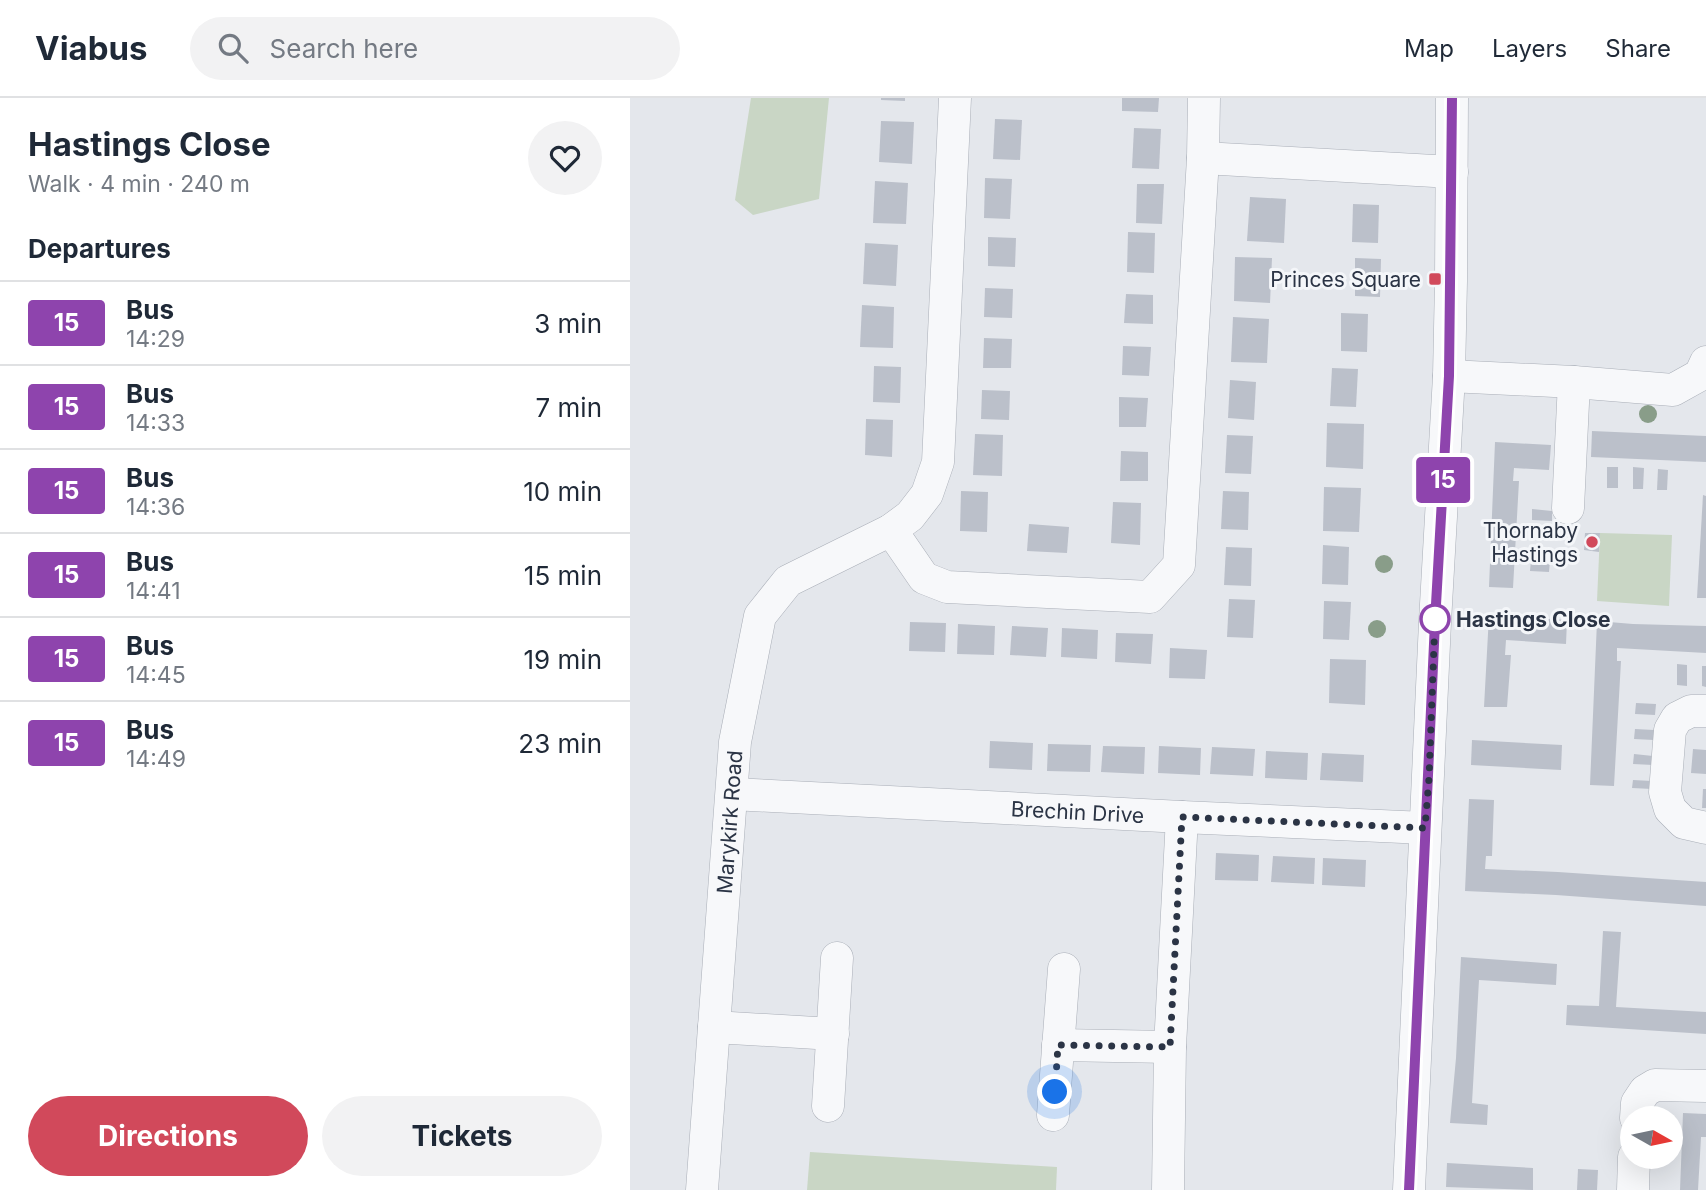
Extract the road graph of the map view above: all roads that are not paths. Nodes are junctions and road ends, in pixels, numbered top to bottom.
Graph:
1 (955, 98) edge
2 (1203, 98) edge
3 (1452, 98) edge
4 (1202, 158) junction
5 (1452, 172) junction
6 (1704, 372) edge
7 (1449, 376) junction
8 (1574, 382) junction
9 (1568, 508) dead end
10 (891, 530) junction
11 (1706, 711) edge
12 (732, 794) junction
13 (1182, 817) junction
14 (1425, 828) junction
15 (1706, 828) edge
16 (837, 958) dead end
17 (1064, 969) dead end
18 (714, 1027) junction
19 (833, 1034) junction
20 (1058, 1045) junction
21 (1170, 1047) junction
22 (1706, 1086) edge
23 (828, 1106) dead end
24 (1637, 1106) edge
25 (1053, 1115) dead end
26 (1634, 1169) edge
27 (702, 1190) edge
28 (1168, 1190) edge
29 (1409, 1190) edge
30 (1633, 1190) edge

1 - 10 street
2 - 4 street
3 - 5 street
4 - 5 street
4 - 10 street
5 - 7 street
6 - 8 street
7 - 8 street
7 - 14 street
8 - 9 street
10 - 12 street, Marykirk Road
11 - 15 street
12 - 13 street, Brechin Drive
12 - 18 street, Marykirk Road
13 - 14 street, Brechin Drive
13 - 21 street
14 - 29 street
16 - 19 street
17 - 20 street
18 - 19 street
18 - 27 street, Marykirk Road
19 - 23 street
20 - 21 street
20 - 25 street
21 - 28 street
22 - 24 street
26 - 30 street

